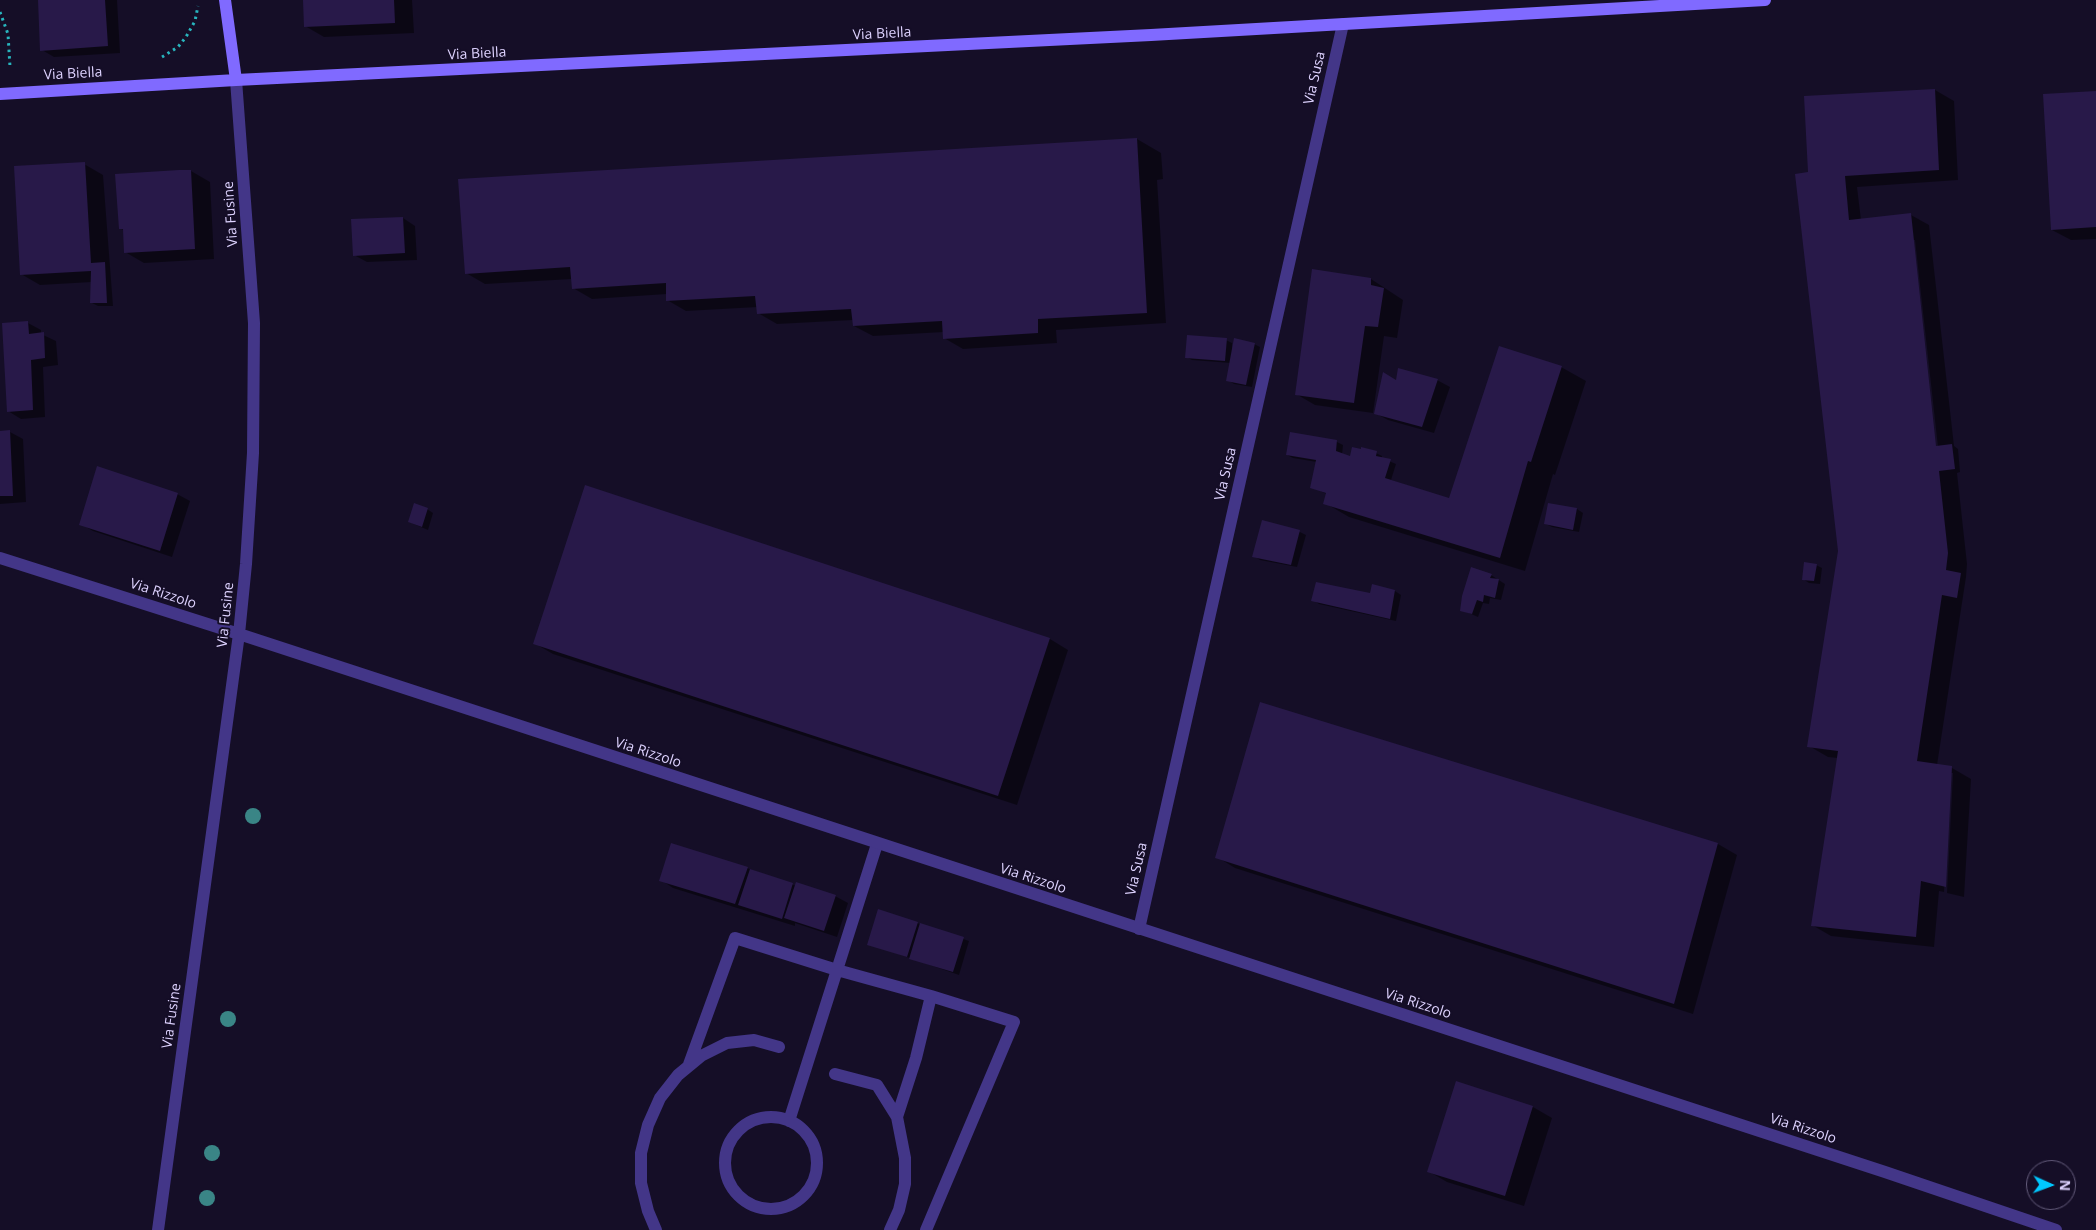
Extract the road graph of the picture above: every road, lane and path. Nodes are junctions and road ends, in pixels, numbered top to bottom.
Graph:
1 (199, 0) edge
2 (225, 0) edge
3 (1765, 0) edge
4 (0, 12) edge
5 (1343, 24) junction
6 (158, 58) dead end
7 (236, 80) junction
8 (6, 93) edge
9 (0, 558) edge
10 (239, 634) junction
11 (877, 844) junction
12 (1139, 929) junction
13 (837, 970) junction
14 (931, 996) junction
15 (779, 1047) dead end
16 (688, 1067) junction
17 (836, 1074) dead end
18 (897, 1117) junction
19 (789, 1121) junction
20 (158, 1230) edge
21 (656, 1230) edge
22 (890, 1230) edge
23 (926, 1230) edge
24 (2056, 1230) edge

1 - 6 path
2 - 7 main road, Via Fusine
3 - 5 main road, Via Biella
4 - 8 path
5 - 7 main road, Via Biella
5 - 12 street, Via Susa
7 - 8 main road, Via Biella
7 - 10 street, Via Fusine
9 - 10 street, Via Rizzolo
10 - 11 street, Via Rizzolo
10 - 20 street, Via Fusine
11 - 12 street, Via Rizzolo
11 - 13 street
12 - 24 street, Via Rizzolo
13 - 14 street
13 - 16 street
13 - 19 street
14 - 18 street
14 - 23 street
15 - 16 street
16 - 21 street
17 - 18 street
18 - 22 street
19 - 19 street

